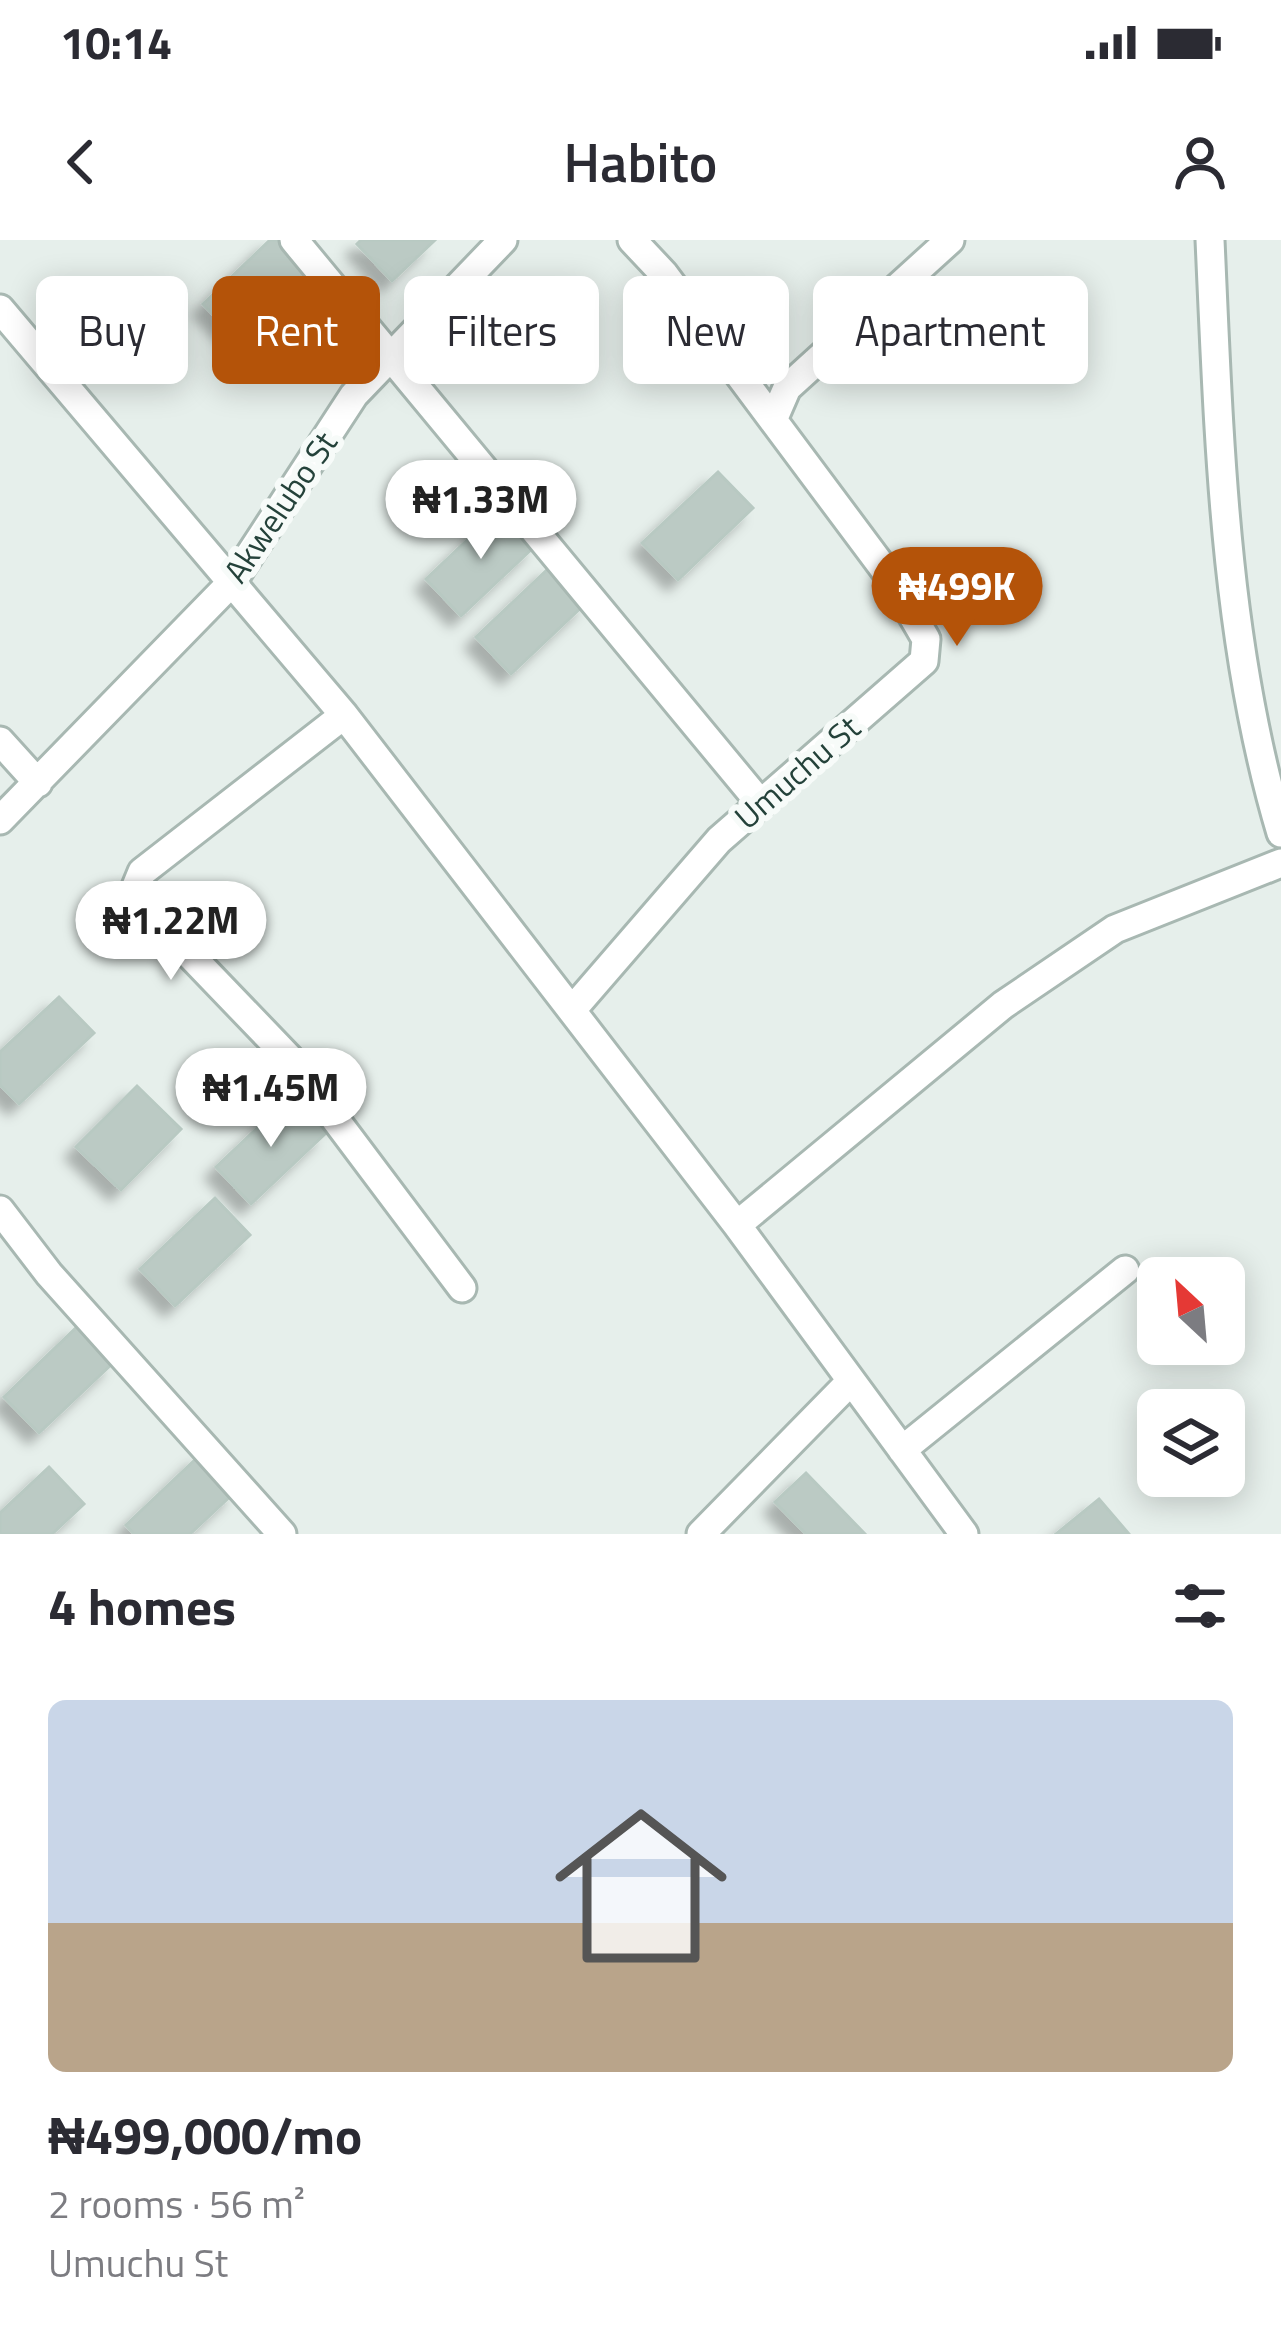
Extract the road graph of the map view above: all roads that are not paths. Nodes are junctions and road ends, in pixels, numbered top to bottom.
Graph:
1 (294, 240) edge
2 (503, 240) edge
3 (632, 240) edge
4 (950, 240) edge
5 (1210, 240) edge
6 (0, 309) edge
7 (389, 358) junction
8 (774, 418) junction
9 (232, 582) junction
10 (344, 716) junction
11 (0, 742) edge
12 (38, 783) junction
13 (761, 804) junction
14 (0, 820) edge
15 (1281, 833) edge
16 (1281, 862) edge
17 (572, 1010) junction
18 (0, 1210) edge
19 (737, 1225) junction
20 (1125, 1270) dead end
21 (462, 1288) dead end
22 (851, 1381) junction
23 (902, 1450) junction
24 (282, 1534) edge
25 (701, 1534) edge
26 (964, 1534) edge

1 - 7 street
2 - 7 street, Akwelubo St
3 - 8 street, Umuchu St
4 - 8 street
5 - 15 street
6 - 9 street
7 - 9 street, Akwelubo St
7 - 13 street
8 - 13 street, Umuchu St
9 - 10 street
9 - 12 street, Akwelubo St
10 - 17 street
10 - 21 street
11 - 12 street
12 - 14 street, Akwelubo St
13 - 17 street, Umuchu St
16 - 19 street
17 - 19 street
18 - 24 street
19 - 22 street
20 - 23 street
22 - 23 street
22 - 25 street
23 - 26 street

